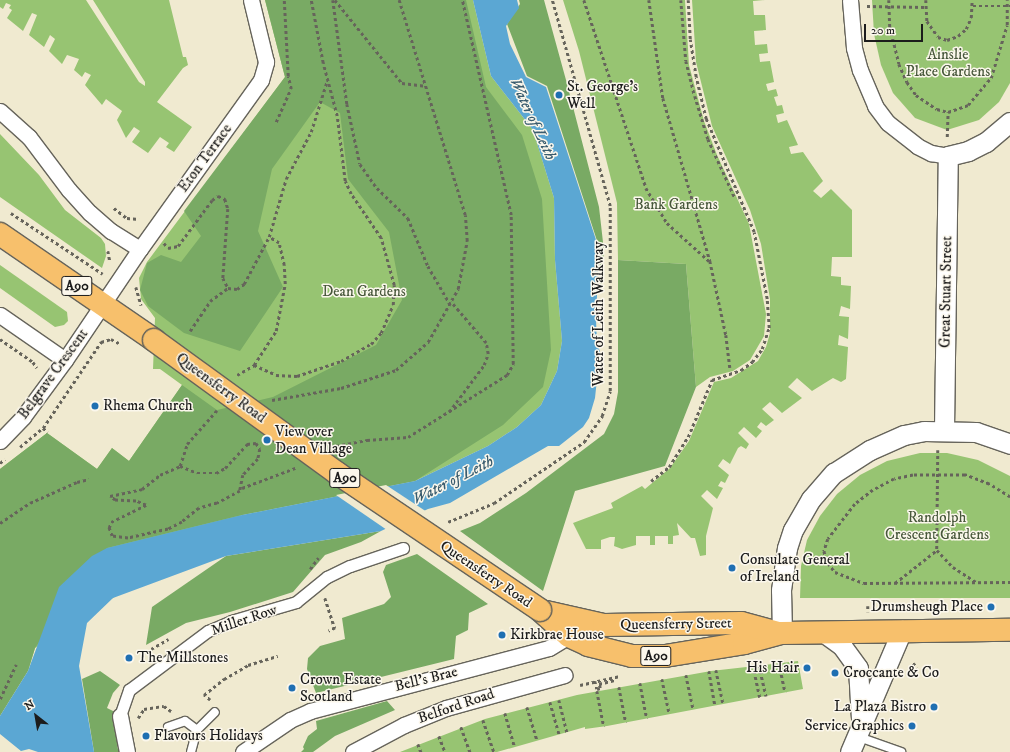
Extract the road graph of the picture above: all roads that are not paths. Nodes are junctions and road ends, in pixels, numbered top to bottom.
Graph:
1 (251, 0) edge
2 (850, 0) edge
3 (0, 111) edge
4 (1010, 122) edge
5 (948, 156) junction
6 (0, 234) edge
7 (140, 249) junction
8 (103, 304) junction
9 (0, 315) edge
10 (65, 360) junction
11 (944, 429) junction
12 (0, 441) edge
13 (1010, 444) edge
14 (402, 548) dead end
15 (540, 610) junction
16 (902, 630) junction
17 (1010, 630) edge
18 (824, 632) junction
19 (782, 633) junction
20 (569, 636) junction
21 (565, 675) dead end
22 (215, 712) dead end
23 (120, 716) joint
24 (168, 727) dead end
25 (197, 730) junction
26 (856, 737) edge
27 (127, 752) edge
28 (191, 752) edge
29 (243, 752) edge
30 (353, 752) edge
31 (901, 752) edge

1 - 7 street, Eton Terrace
2 - 5 street
3 - 7 street
4 - 5 street
5 - 11 street, Great Stuart Street
6 - 8 main road, Queensferry Road / A90
7 - 8 street, Eton Terrace
8 - 10 street, Belgrave Crescent
8 - 15 main road, Queensferry Road / A90, bridge
9 - 10 street
10 - 12 street, Belgrave Crescent
11 - 13 street
11 - 19 street
14 - 23 street, Miller Row
15 - 19 main road, Queensferry Street / A90
15 - 20 main road, Queensferry Street / A90
16 - 17 main road, Queensferry Street / A90
16 - 18 main road, Queensferry Street / A90
16 - 26 street
18 - 19 main road, Queensferry Street / A90
18 - 26 street
19 - 20 main road, Queensferry Street / A90
20 - 29 street, Bell's Brae
21 - 30 street, Belford Road
22 - 25 lane
23 - 27 street, Miller Row
24 - 25 lane
25 - 28 lane
26 - 31 lane

